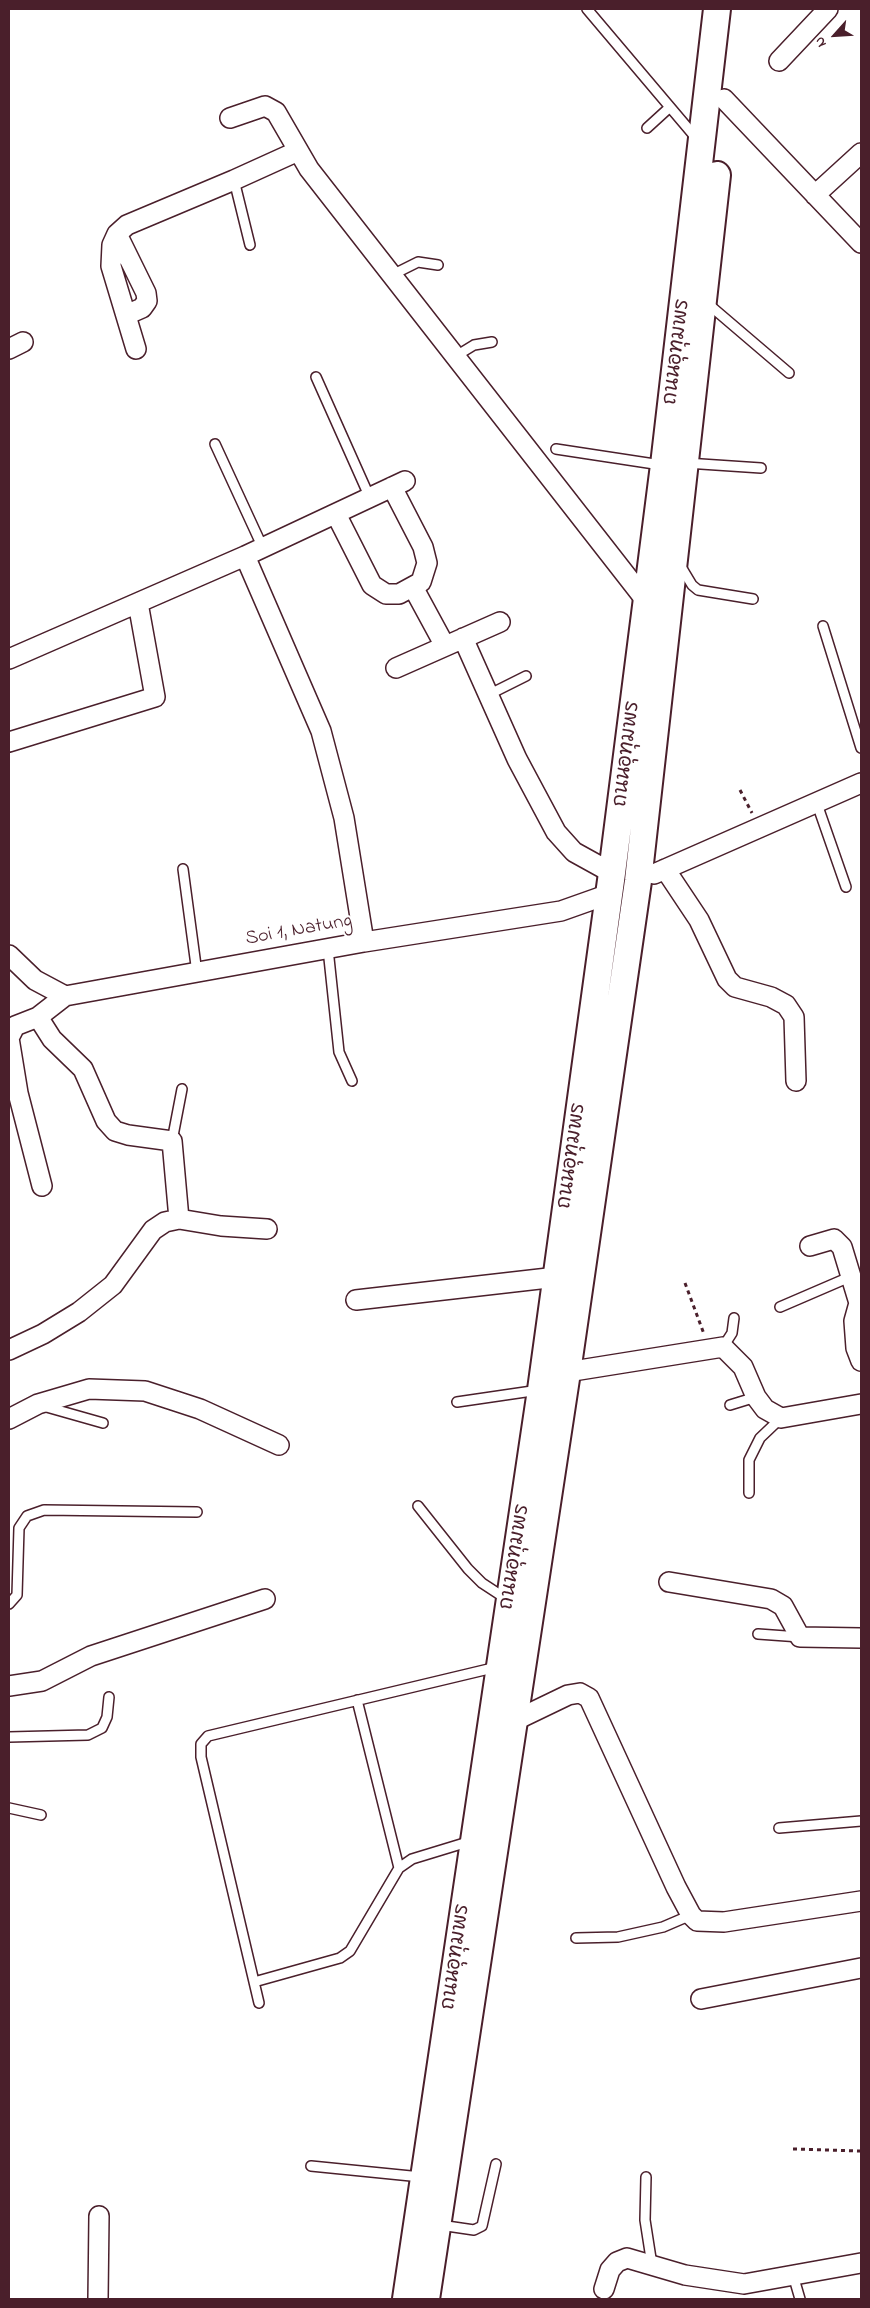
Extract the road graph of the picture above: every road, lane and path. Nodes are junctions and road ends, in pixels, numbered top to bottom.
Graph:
1 (587, 9) edge
2 (716, 9) edge
3 (735, 9) edge
4 (828, 9) edge
5 (778, 61) dead end
6 (724, 99) junction
7 (670, 107) junction
8 (230, 118) dead end
9 (647, 128) dead end
10 (702, 145) junction
11 (298, 150) junction
12 (860, 158) edge
13 (234, 180) junction
14 (815, 195) junction
15 (117, 234) junction
16 (861, 243) edge
17 (250, 245) dead end
18 (438, 265) dead end
19 (392, 275) junction
20 (704, 300) junction
21 (126, 315) junction
22 (492, 342) dead end
23 (136, 349) dead end
24 (456, 356) junction
25 (789, 373) dead end
26 (316, 377) dead end
27 (215, 444) dead end
28 (556, 449) dead end
29 (675, 464) junction
30 (761, 468) dead end
31 (370, 498) junction
32 (336, 514) junction
33 (263, 548) junction
34 (245, 556) junction
35 (674, 562) junction
36 (413, 586) junction
37 (753, 599) dead end
38 (647, 602) junction
39 (138, 603) junction
40 (500, 622) dead end
41 (823, 626) dead end
42 (463, 638) junction
43 (445, 646) junction
44 (9, 659) edge
45 (396, 668) dead end
46 (526, 676) dead end
47 (488, 695) junction
48 (9, 742) edge
49 (861, 748) edge
50 (861, 782) edge
51 (740, 790) dead end
52 (816, 801) junction
53 (759, 827) junction
54 (183, 869) dead end
55 (665, 869) junction
56 (638, 881) junction
57 (611, 883) junction
58 (846, 887) dead end
59 (364, 942) junction
60 (328, 949) junction
61 (9, 955) edge
62 (197, 973) junction
63 (65, 996) junction
64 (38, 1017) junction
65 (352, 1081) dead end
66 (796, 1081) dead end
67 (182, 1090) dead end
68 (13, 1094) edge
69 (172, 1141) junction
70 (42, 1186) dead end
71 (180, 1219) junction
72 (268, 1229) dead end
73 (810, 1246) dead end
74 (852, 1276) junction
75 (557, 1277) junction
76 (685, 1283) dead end
77 (356, 1300) dead end
78 (780, 1306) dead end
79 (734, 1318) dead end
80 (716, 1348) junction
81 (9, 1350) edge
82 (861, 1361) edge
83 (567, 1372) junction
84 (541, 1390) junction
85 (756, 1397) junction
86 (457, 1402) dead end
87 (38, 1404) junction
88 (861, 1404) edge
89 (730, 1405) dead end
90 (781, 1418) junction
91 (9, 1419) edge
92 (103, 1423) dead end
93 (279, 1445) dead end
94 (748, 1493) dead end
95 (418, 1506) dead end
96 (197, 1512) dead end
97 (669, 1582) dead end
98 (265, 1599) dead end
99 (510, 1601) junction
100 (9, 1604) edge
101 (758, 1634) dead end
102 (800, 1637) junction
103 (861, 1638) edge
104 (500, 1666) junction
105 (9, 1686) edge
106 (109, 1697) dead end
107 (357, 1700) junction
108 (514, 1721) junction
109 (9, 1737) edge
110 (9, 1808) edge
111 (41, 1815) dead end
112 (861, 1821) edge
113 (779, 1828) dead end
114 (474, 1840) junction
115 (399, 1868) junction
116 (861, 1901) edge
117 (691, 1915) junction
118 (576, 1938) dead end
119 (861, 1968) edge
120 (254, 1982) junction
121 (701, 1999) dead end
122 (259, 2003) dead end
123 (793, 2149) dead end
124 (861, 2151) edge
125 (496, 2164) dead end
126 (311, 2166) dead end
127 (646, 2177) dead end
128 (424, 2178) junction
129 (99, 2216) dead end
130 (437, 2225) junction
131 (861, 2263) edge
132 (652, 2266) junction
133 (793, 2275) junction
134 (604, 2289) dead end
135 (98, 2299) edge
136 (406, 2299) edge
137 (426, 2299) edge
138 (800, 2299) edge

1 - 7 lane
2 - 10 street, ถนนอุทุมพร
3 - 6 street, ถนนอุทุมพร
4 - 5 street
6 - 14 street
6 - 20 street, ถนนอุทุมพร
7 - 9 lane
7 - 10 lane
8 - 11 street
10 - 29 street, ถนนอุทุมพร
11 - 13 street
11 - 19 street
12 - 14 street
13 - 15 street
13 - 17 lane
14 - 16 street
15 - 21 street
15 - 21 street
18 - 19 lane
19 - 24 street
20 - 25 lane
20 - 29 street, ถนนอุทุมพร
21 - 23 street
22 - 24 lane
24 - 38 street
26 - 31 lane
27 - 33 lane
28 - 29 lane
29 - 30 lane
29 - 35 street, ถนนอุทุมพร
29 - 38 street, ถนนอุทุมพร
31 - 32 street
31 - 36 street
32 - 33 street
32 - 36 street
33 - 34 street
34 - 39 street
34 - 59 street
35 - 37 lane
35 - 56 street, ถนนอุทุมพร
36 - 43 street
38 - 57 street, ถนนอุทุมพร
39 - 44 street
39 - 48 street
40 - 42 street
41 - 49 lane
42 - 43 street
42 - 47 street
43 - 45 street
46 - 47 lane
47 - 57 street
50 - 52 street
51 - 53 path
52 - 53 street
52 - 58 lane
53 - 55 street
54 - 62 lane
55 - 56 street
55 - 66 street
56 - 57 street
56 - 83 street, ถนนอุทุมพร
57 - 59 street, Soi 1, Natung
57 - 75 street, ถนนอุทุมพร
59 - 60 street, Soi 1, Natung
60 - 62 street, Soi 1, Natung
60 - 65 lane
61 - 63 street
62 - 63 street, Soi 1, Natung
63 - 64 street
64 - 68 street
64 - 69 street
67 - 69 lane
68 - 70 street
69 - 71 street
71 - 72 street
71 - 81 street
73 - 74 street
74 - 78 lane
74 - 82 street
75 - 77 street
75 - 84 street, ถนนอุทุมพร
76 - 80 path
79 - 80 lane
80 - 83 street
80 - 85 street
83 - 108 street, ถนนอุทุมพร
84 - 86 lane
84 - 99 street, ถนนอุทุมพร
85 - 89 lane
85 - 90 street
87 - 91 street
87 - 92 lane
87 - 93 street
88 - 90 street
90 - 94 lane
95 - 99 lane
96 - 100 lane
97 - 102 street
98 - 105 street
99 - 104 street, ถนนอุทุมพร
101 - 102 lane
102 - 103 street
104 - 107 lane
104 - 114 street, ถนนอุทุมพร
106 - 109 lane
107 - 115 lane
107 - 120 lane
108 - 117 street
108 - 130 street, ถนนอุทุมพร
110 - 111 lane
112 - 113 lane
114 - 115 lane
114 - 128 street, ถนนอุทุมพร
115 - 120 lane
116 - 117 street
117 - 118 lane
119 - 121 street
120 - 122 lane
123 - 124 path
125 - 130 lane
126 - 128 lane
127 - 132 lane
128 - 136 street, ถนนอุทุมพร
129 - 135 street
130 - 137 street, ถนนอุทุมพร
131 - 133 street
132 - 133 street
132 - 134 street
133 - 138 lane

